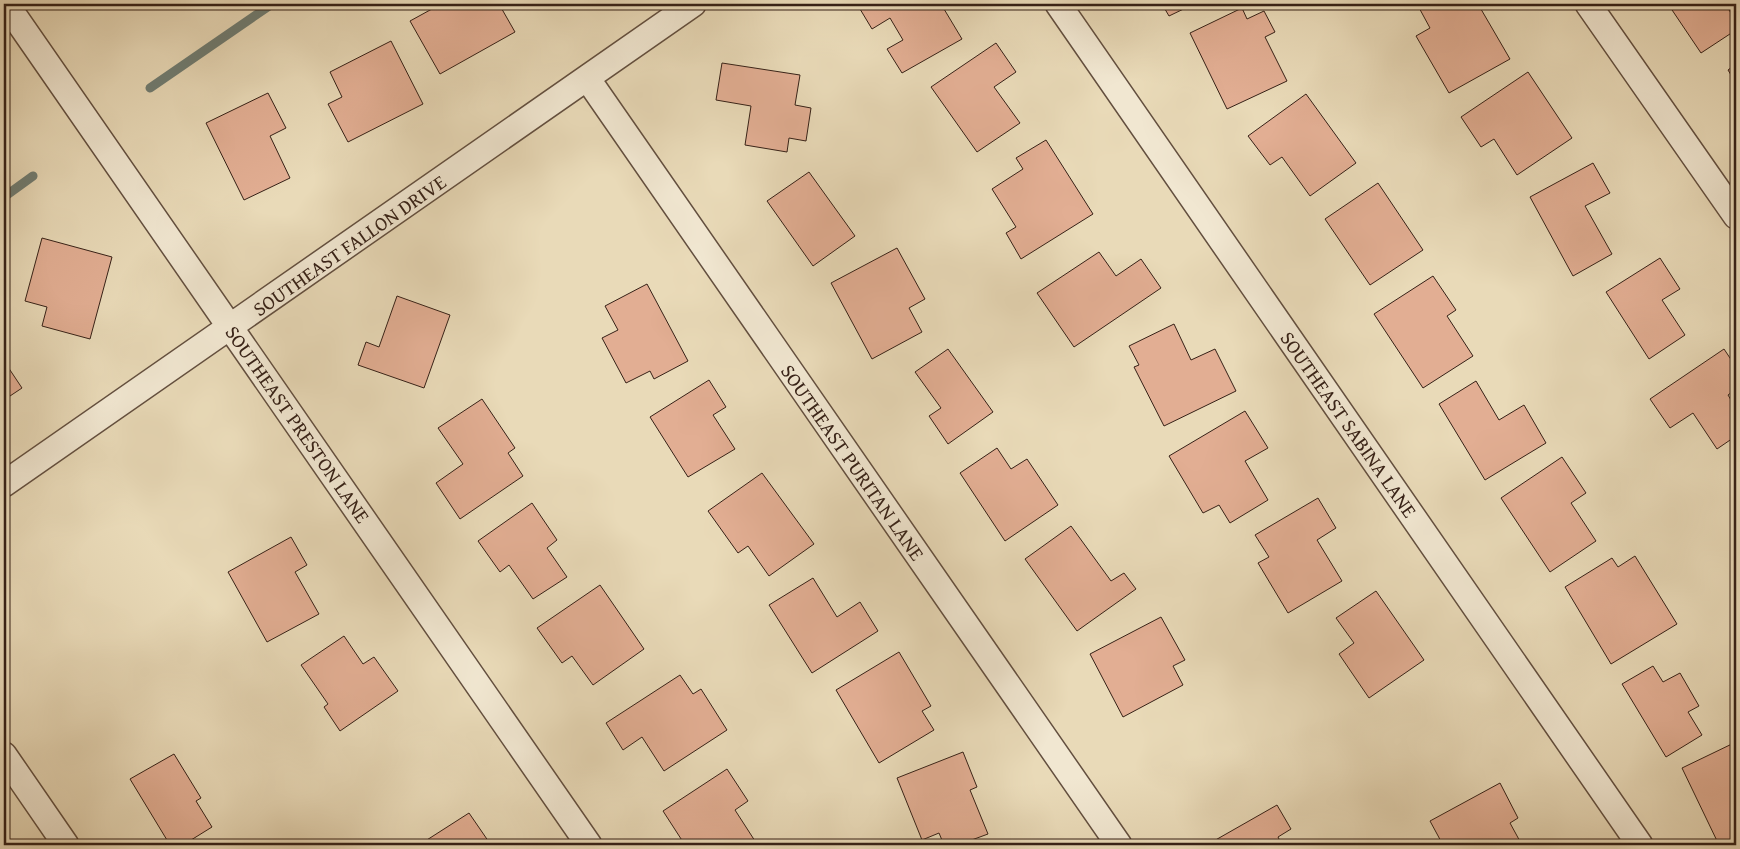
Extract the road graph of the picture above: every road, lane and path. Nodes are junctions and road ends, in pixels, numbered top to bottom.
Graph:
1 (6, 4) edge
2 (693, 4) edge
3 (1058, 4) edge
4 (1588, 4) edge
5 (587, 78) junction
6 (1736, 216) edge
7 (231, 327) junction
8 (4, 484) edge
9 (4, 755) edge
10 (66, 845) edge
11 (589, 845) edge
12 (1119, 845) edge
13 (1640, 845) edge

1 - 7 street, SOUTHEAST PRESTON LANE
2 - 5 street, SOUTHEAST FALLON DRIVE
3 - 13 street, SOUTHEAST SABINA LANE
4 - 6 street
5 - 7 street, SOUTHEAST FALLON DRIVE
5 - 12 street, SOUTHEAST PURITAN LANE
7 - 8 street, SOUTHEAST FALLON DRIVE
7 - 11 street, SOUTHEAST PRESTON LANE
9 - 10 street

